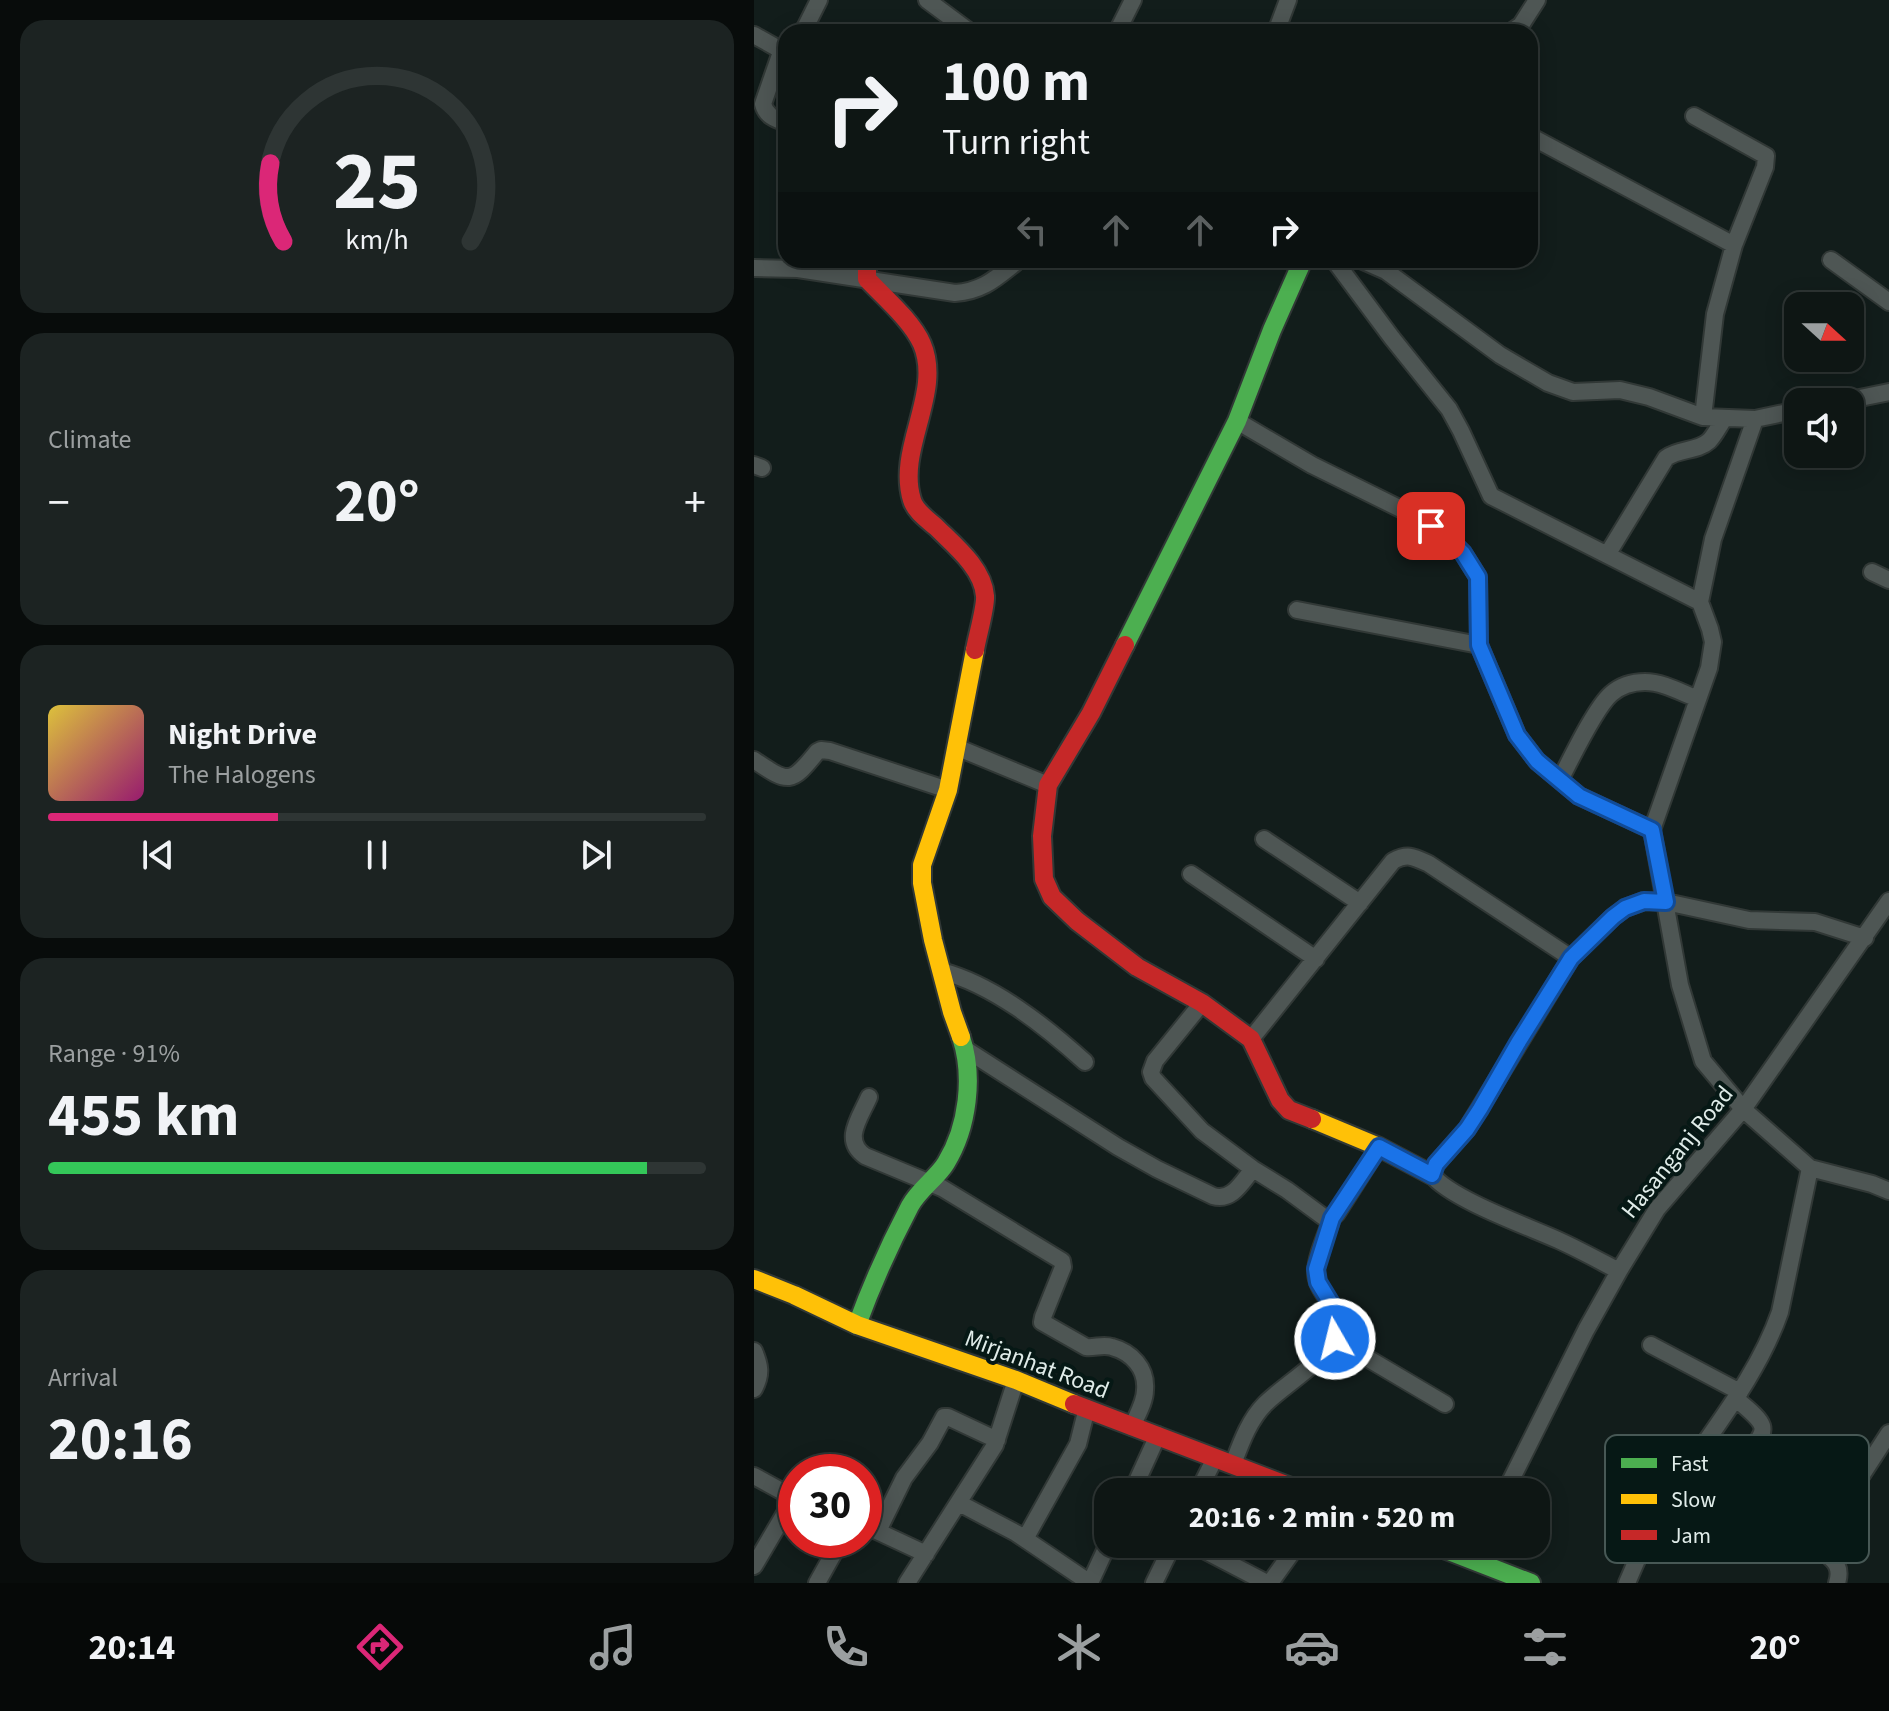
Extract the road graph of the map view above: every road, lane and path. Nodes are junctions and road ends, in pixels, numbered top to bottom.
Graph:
1 (819, 0) edge
2 (927, 0) edge
3 (1133, 0) edge
4 (1288, 0) edge
5 (1537, 0) edge
6 (807, 24) edge
7 (959, 24) edge
8 (1121, 24) edge
9 (1279, 24) edge
10 (1522, 24) edge
11 (754, 35) edge
12 (778, 49) edge
13 (778, 67) edge
14 (1694, 116) dead end
15 (778, 119) edge
16 (1538, 140) edge
17 (1734, 245) junction
18 (1831, 260) dead end
19 (754, 268) edge
20 (1009, 268) edge
21 (1299, 268) edge
22 (1340, 268) edge
23 (1379, 268) edge
24 (867, 269) edge
25 (1889, 302) edge
26 (1889, 392) edge
27 (1864, 397) edge
28 (1784, 413) edge
29 (1703, 417) junction
30 (1724, 419) junction
31 (1755, 419) junction
32 (1237, 421) junction
33 (1607, 555) junction
34 (1872, 572) dead end
35 (1889, 580) edge
36 (1700, 602) junction
37 (1297, 610) dead end
38 (1479, 645) junction
39 (1698, 699) junction
40 (956, 747) junction
41 (754, 760) edge
42 (1560, 780) junction
43 (1048, 785) junction
44 (948, 790) junction
45 (1652, 830) junction
46 (1264, 839) dead end
47 (1191, 874) dead end
48 (1889, 901) edge
49 (1666, 902) junction
50 (1360, 903) junction
51 (1865, 938) junction
52 (1571, 958) junction
53 (1316, 959) junction
54 (941, 971) junction
55 (1202, 1003) junction
56 (1251, 1039) junction
57 (965, 1049) junction
58 (1085, 1062) dead end
59 (869, 1097) dead end
60 (1744, 1108) junction
61 (1379, 1147) junction
62 (1810, 1168) junction
63 (1253, 1169) junction
64 (1432, 1175) junction
65 (929, 1183) junction
66 (1889, 1191) edge
67 (1332, 1218) junction
68 (1619, 1271) junction
69 (754, 1279) edge
70 (857, 1325) junction
71 (1335, 1339) junction
72 (1651, 1345) dead end
73 (754, 1351) edge
74 (1016, 1380) junction
75 (754, 1389) edge
76 (1738, 1395) junction
77 (1445, 1404) dead end
78 (1087, 1408) junction
79 (1132, 1427) junction
80 (1889, 1433) edge
81 (1158, 1435) junction
82 (1711, 1435) edge
83 (1761, 1435) edge
84 (997, 1440) junction
85 (1224, 1461) junction
86 (1869, 1464) edge
87 (754, 1476) edge
88 (1138, 1478) edge
89 (1210, 1478) edge
90 (1268, 1478) edge
91 (1512, 1478) edge
92 (778, 1489) edge
93 (959, 1503) junction
94 (882, 1511) edge
95 (778, 1527) edge
96 (882, 1533) edge
97 (1025, 1539) junction
98 (926, 1554) junction
99 (831, 1558) edge
100 (1102, 1558) edge
101 (1166, 1558) edge
102 (1219, 1558) edge
103 (1287, 1558) edge
104 (1486, 1558) edge
105 (1636, 1563) edge
106 (1836, 1563) edge
107 (754, 1566) edge
108 (817, 1583) edge
109 (907, 1583) edge
110 (1090, 1583) edge
111 (1154, 1583) edge
112 (1268, 1583) edge
113 (1531, 1583) edge
114 (1627, 1583) edge
115 (1837, 1583) edge

1 - 6 street
2 - 7 street
3 - 8 street
4 - 9 street
5 - 10 street
11 - 12 street
13 - 15 street
14 - 17 street
16 - 17 street
17 - 29 street
18 - 25 street
19 - 24 street
20 - 24 street
21 - 32 street
22 - 33 street
23 - 29 street
24 - 40 street
26 - 27 street
28 - 31 street
29 - 30 street
30 - 31 street
30 - 33 street
31 - 36 street
32 - 38 street
32 - 43 street
33 - 36 street
34 - 35 street
36 - 39 street
37 - 38 street
38 - 42 street
39 - 42 street
39 - 45 street
40 - 43 street
40 - 44 street
41 - 44 street
42 - 45 street
43 - 55 street
44 - 54 street
45 - 49 street
46 - 50 street
47 - 53 street
48 - 51 street, Hasanganj Road
49 - 51 street
49 - 52 street
49 - 60 street
50 - 52 street
50 - 53 street
51 - 60 street, Hasanganj Road
52 - 64 street
53 - 56 street
54 - 57 street
54 - 58 street
55 - 56 street
55 - 63 street
56 - 61 street
57 - 63 street
57 - 65 street
59 - 65 street
60 - 62 street
60 - 68 street, Hasanganj Road
61 - 64 street
61 - 67 street
62 - 66 street
62 - 76 street
63 - 67 street
64 - 68 street
65 - 70 street
65 - 79 street
67 - 71 street
68 - 91 street, Hasanganj Road
69 - 70 street, Mirjanhat Road
70 - 74 street, Mirjanhat Road
71 - 77 street
71 - 85 street
72 - 76 street
73 - 75 street
74 - 78 street, Mirjanhat Road
74 - 84 street
76 - 82 street
76 - 83 street
78 - 79 street, Mirjanhat Road
78 - 97 street
79 - 81 street, Mirjanhat Road
80 - 86 street
81 - 85 street, Mirjanhat Road
81 - 88 street
84 - 93 street
84 - 94 street
85 - 89 street
85 - 90 street, Mirjanhat Road
87 - 92 street
93 - 97 street
93 - 98 street
95 - 107 street
96 - 98 street
97 - 110 street
98 - 109 street
99 - 108 street
100 - 110 street
101 - 111 street
102 - 112 street
103 - 112 street
104 - 113 street
105 - 114 street
106 - 115 street

